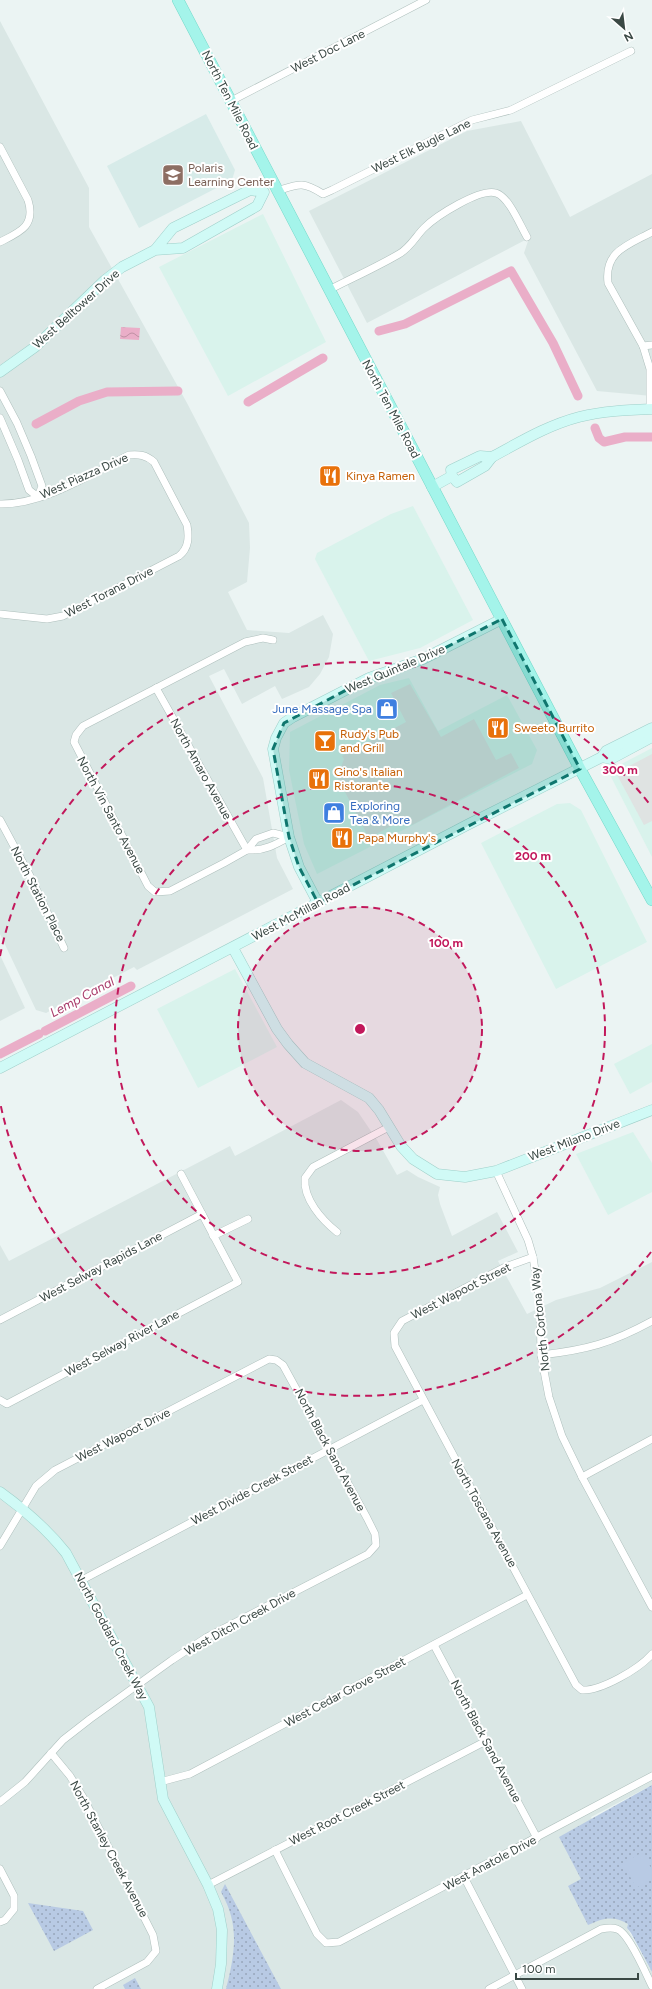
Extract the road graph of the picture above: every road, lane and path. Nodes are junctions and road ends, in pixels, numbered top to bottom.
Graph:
1 (178, 0) edge
2 (426, 0) edge
3 (630, 50) dead end
4 (231, 101) junction
5 (0, 147) edge
6 (276, 189) junction
7 (264, 192) junction
8 (652, 232) edge
9 (527, 237) dead end
10 (0, 242) edge
11 (155, 250) junction
12 (329, 290) junction
13 (652, 345) edge
14 (643, 346) junction
15 (0, 372) edge
16 (0, 391) edge
17 (651, 409) edge
18 (0, 418) edge
19 (432, 487) junction
20 (38, 497) junction
21 (0, 504) edge
22 (186, 546) joint
23 (0, 614) edge
24 (502, 619) junction
25 (273, 640) dead end
26 (156, 688) junction
27 (652, 728) edge
28 (652, 737) edge
29 (602, 757) junction
30 (580, 769) junction
31 (0, 820) edge
32 (289, 837) junction
33 (247, 850) junction
34 (652, 900) edge
35 (318, 903) junction
36 (64, 948) dead end
37 (233, 948) junction
38 (0, 1068) edge
39 (652, 1110) edge
40 (389, 1127) junction
41 (496, 1171) junction
42 (181, 1174) dead end
43 (202, 1214) junction
44 (248, 1219) dead end
45 (337, 1232) dead end
46 (214, 1236) junction
47 (533, 1257) junction
48 (0, 1320) edge
49 (652, 1321) edge
50 (394, 1333) joint
51 (541, 1355) junction
52 (276, 1360) joint
53 (423, 1400) junction
54 (3, 1402) edge
55 (652, 1439) edge
56 (329, 1449) junction
57 (582, 1477) junction
58 (0, 1492) edge
59 (21, 1507) junction
60 (376, 1545) joint
61 (0, 1546) edge
62 (82, 1580) junction
63 (528, 1595) junction
64 (652, 1607) edge
65 (434, 1645) junction
66 (652, 1654) edge
67 (138, 1686) junction
68 (486, 1741) junction
69 (51, 1752) junction
70 (652, 1776) edge
71 (160, 1782) junction
72 (0, 1802) edge
73 (537, 1838) junction
74 (274, 1850) junction
75 (0, 1869) edge
76 (464, 1877) junction
77 (208, 1885) junction
78 (0, 1922) edge
79 (515, 1975) junction
80 (652, 1986) edge
81 (97, 1989) edge
82 (217, 1989) edge
83 (488, 1989) edge
84 (522, 1989) edge

1 - 4 main road, North Ten Mile Road
2 - 4 street, West Doc Lane
3 - 6 street, West Elk Bugle Lane
4 - 6 main road, North Ten Mile Road
5 - 10 street
6 - 7 street, West Belltower Drive
6 - 12 main road, North Ten Mile Road
7 - 11 street, West Belltower Drive
7 - 11 street, West Belltower Drive
8 - 14 street
9 - 12 street
11 - 15 street, West Belltower Drive
12 - 19 main road, North Ten Mile Road
13 - 14 street
14 - 17 street
16 - 20 street
17 - 19 street
18 - 20 street
19 - 24 main road, North Ten Mile Road
20 - 21 street, West Piazza Drive
20 - 22 street, West Piazza Drive
22 - 23 street, West Torana Drive
24 - 30 main road, North Ten Mile Road
24 - 32 street, West Quintale Drive
25 - 26 street
26 - 33 street, North Amaro Avenue
26 - 33 street, North Vin Santo Avenue
27 - 29 street, West McMillan Road
28 - 29 street, West McMillan Road
29 - 30 street, West McMillan Road
30 - 34 main road, North Ten Mile Road
30 - 35 street, West McMillan Road
31 - 36 street, North Station Place
32 - 33 street
32 - 33 street
32 - 35 street
35 - 37 street, West McMillan Road
37 - 38 street, West McMillan Road
37 - 40 street
39 - 41 street, West Milano Drive
40 - 41 street
40 - 45 street
41 - 47 street, North Cortona Way
42 - 43 street
43 - 46 street
43 - 48 street, West Selway Rapids Lane
44 - 46 street
46 - 54 street, West Selway River Lane
47 - 50 street, West Wapoot Street
47 - 51 street, North Cortona Way
49 - 51 street
50 - 53 street, North Toscana Avenue
51 - 57 street, North Cortona Way
52 - 56 street, North Black Sand Avenue
52 - 59 street, West Wapoot Drive
53 - 56 street, West Divide Creek Street
53 - 63 street, North Toscana Avenue
55 - 57 street
56 - 60 street, North Black Sand Avenue
56 - 62 street, West Divide Creek Street
57 - 64 street, North Cortona Way
58 - 59 street, North Goddard Creek Way
59 - 61 street, West Wapoot Drive
59 - 62 street, North Goddard Creek Way
60 - 67 street, West Ditch Creek Drive
62 - 67 street, North Goddard Creek Way
63 - 65 street, West Cedar Grove Street
63 - 66 street, North Toscana Avenue
65 - 68 street, North Black Sand Avenue
65 - 71 street, West Cedar Grove Street
67 - 69 street, West Ditch Creek Drive
67 - 71 street, North Goddard Creek Way
68 - 73 street, North Black Sand Avenue
68 - 74 street, West Root Creek Street
69 - 72 street, West Ditch Creek Drive
69 - 81 street, North Stanley Creek Avenue
70 - 73 street, West Anatole Drive
71 - 77 street, North Goddard Creek Way
73 - 76 street, West Anatole Drive
74 - 76 street, West Anatole Drive
74 - 77 street, West Root Creek Street
75 - 78 street
76 - 79 street
77 - 82 street, North Goddard Creek Way
79 - 80 street
79 - 83 street
79 - 84 street

